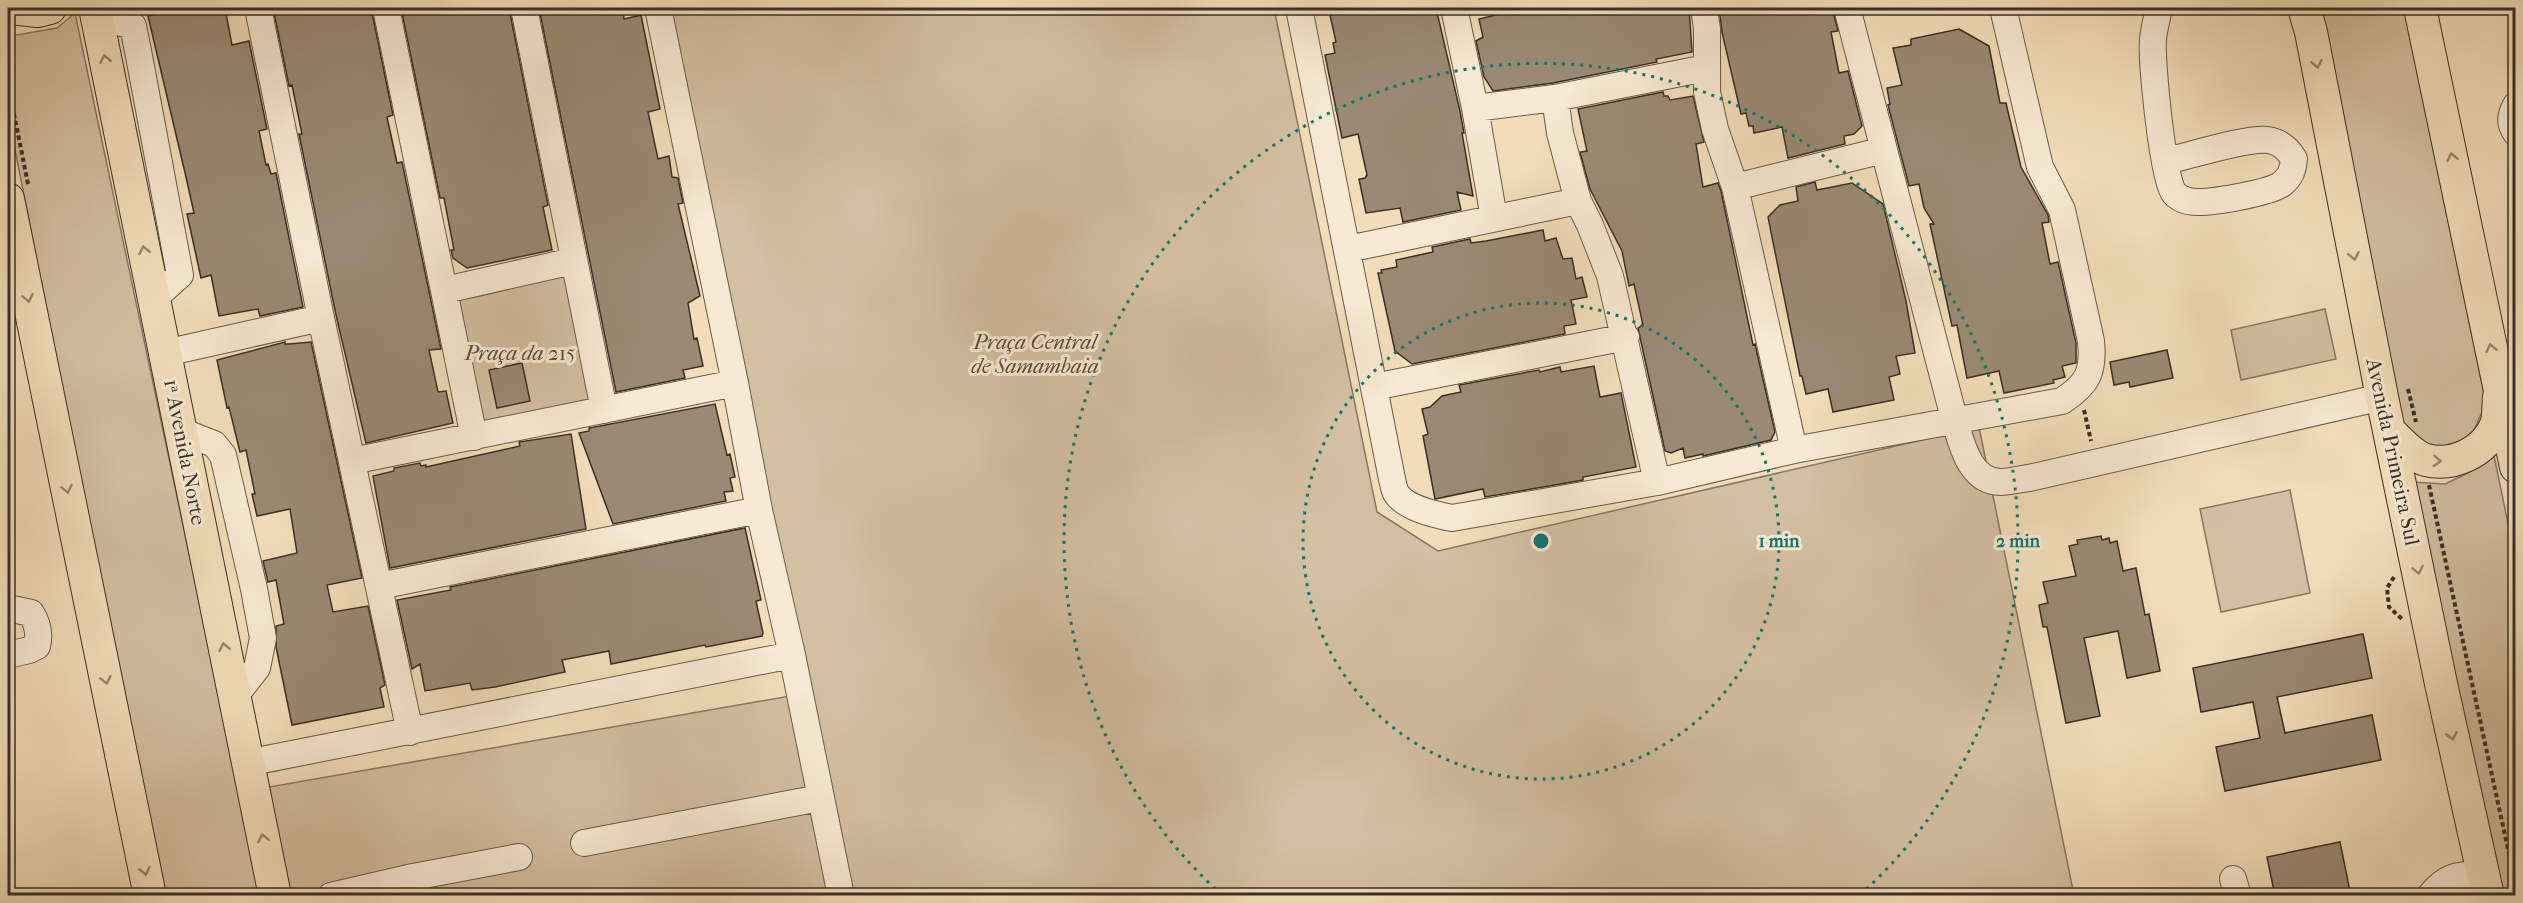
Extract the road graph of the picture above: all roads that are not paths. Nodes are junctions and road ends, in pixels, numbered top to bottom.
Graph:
1 (11, 8) edge
2 (50, 8) edge
3 (258, 8) edge
4 (386, 8) edge
5 (524, 8) edge
6 (658, 8) edge
7 (1299, 8) edge
8 (1454, 8) edge
9 (1704, 8) edge
10 (1852, 8) edge
11 (2003, 8) edge
12 (2159, 8) edge
13 (2304, 8) edge
14 (2420, 8) edge
15 (96, 12) edge
16 (1706, 68) junction
17 (1556, 98) junction
18 (2516, 105) edge
19 (1475, 108) junction
20 (2516, 133) edge
21 (1884, 150) junction
22 (2166, 161) dead end
23 (1735, 187) junction
24 (8, 199) edge
25 (1578, 201) junction
26 (1494, 218) junction
27 (1348, 249) junction
28 (573, 261) junction
29 (445, 290) junction
30 (321, 318) junction
31 (1626, 337) junction
32 (165, 353) junction
33 (735, 382) junction
34 (1374, 387) junction
35 (2500, 388) junction
36 (2382, 397) junction
37 (604, 410) junction
38 (1955, 423) junction
39 (181, 431) junction
40 (2389, 431) junction
41 (474, 437) junction
42 (1794, 450) junction
43 (352, 461) junction
44 (2516, 467) edge
45 (1657, 482) junction
46 (759, 510) junction
47 (379, 586) junction
48 (8, 608) edge
49 (8, 655) edge
50 (792, 655) junction
51 (234, 697) junction
52 (410, 732) junction
53 (247, 763) junction
54 (820, 798) junction
55 (584, 843) dead end
56 (519, 856) dead end
57 (2486, 885) edge
58 (415, 886) edge
59 (150, 896) edge
60 (275, 896) edge
61 (331, 896) edge
62 (840, 896) edge
63 (2430, 896) edge

1 - 2 main road
3 - 30 street
4 - 29 street
5 - 28 street
6 - 33 street
7 - 27 street
8 - 19 street
9 - 16 street
10 - 21 street
11 - 38 street
12 - 22 street
13 -> 36 main road, Avenida Primeira Sul
35 -> 14 main road
15 - 32 main road, 1ᵃ Avenida Norte
16 - 17 street
16 - 23 street
17 - 19 street
17 - 25 street
18 - 20 street
19 - 26 street
21 - 23 street
21 - 38 street
23 - 42 street
24 -> 59 main road
25 - 26 street
25 - 31 street
26 - 27 street
27 - 34 street
28 - 29 street
28 - 37 street
29 - 41 street
30 - 32 street
30 - 43 street
31 - 34 street
31 - 45 street
32 - 39 main road, 1ᵃ Avenida Norte
33 - 37 street
33 - 46 street
34 - 45 street
40 -> 35 main road
35 - 44 main road
36 - 38 street
36 - 40 main road, Avenida Primeira Sul
37 - 41 street
38 - 42 street
51 -> 39 main road, 1ᵃ Avenida Norte
39 - 51 street
40 -> 57 main road, Avenida Primeira Sul
41 - 43 street
42 - 45 street
43 - 47 street
46 - 47 street
46 - 50 street
47 - 52 street
48 - 49 street
50 - 52 street
50 - 54 street
51 - 53 main road, 1ᵃ Avenida Norte
52 - 53 street
60 -> 53 main road, 1ᵃ Avenida Norte
54 - 55 street
54 - 62 street
56 - 58 street
57 - 63 street
58 - 61 street

